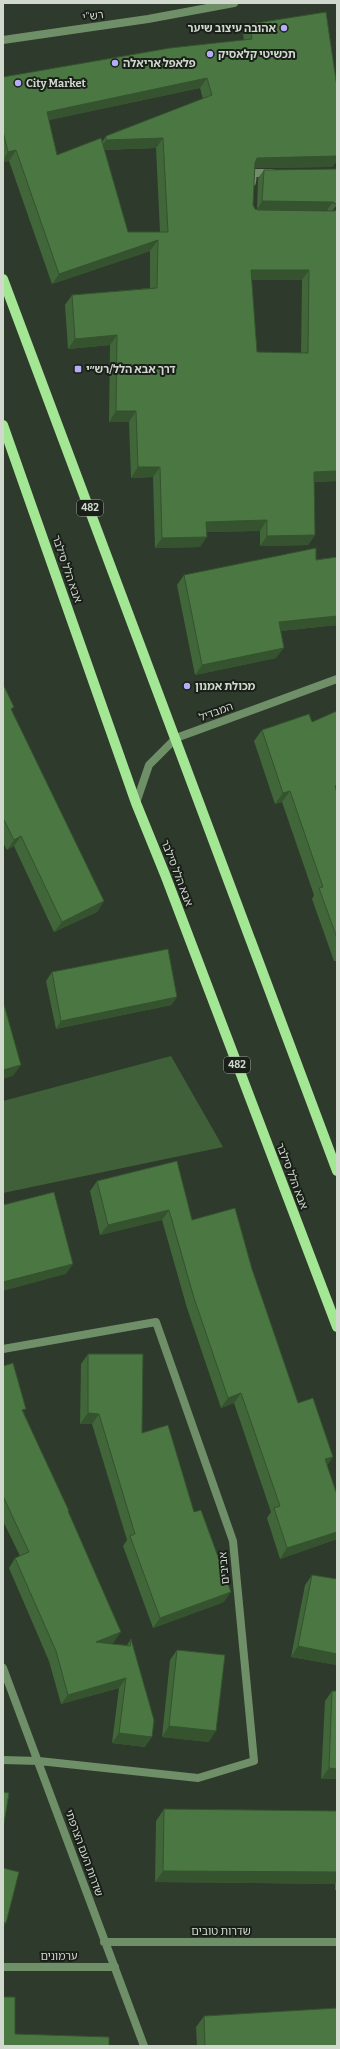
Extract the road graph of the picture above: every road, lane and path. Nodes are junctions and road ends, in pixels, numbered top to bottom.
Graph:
1 (234, 3) edge
2 (3, 40) edge
3 (283, 172) edge
4 (252, 194) edge
5 (3, 279) edge
6 (3, 425) edge
7 (337, 679) edge
8 (176, 738) junction
9 (136, 803) junction
10 (337, 1171) edge
11 (337, 1327) edge
12 (3, 1349) edge
13 (3, 1668) edge
14 (3, 1760) edge
15 (38, 1761) junction
16 (104, 1942) junction
17 (337, 1942) edge
18 (115, 1967) junction
19 (3, 1968) edge
20 (144, 2046) edge

1 - 2 street, רש"י
3 - 4 street
5 - 8 main road, 482
6 - 9 main road, אבא הלל סילבר / 482
7 - 8 street, המבדיל
8 - 9 street, המבדיל
8 - 10 main road, 482
9 - 11 main road, אבא הלל סילבר / 482
12 - 15 street, אביבים
13 - 15 street, שדרות העם הצרפתי
14 - 15 street
15 - 16 street, שדרות העם הצרפתי
16 - 17 street, שדרות טובים
16 - 18 street, שדרות העם הצרפתי
18 - 19 street, ערמונים
18 - 20 street, שדרות העם הצרפתי

